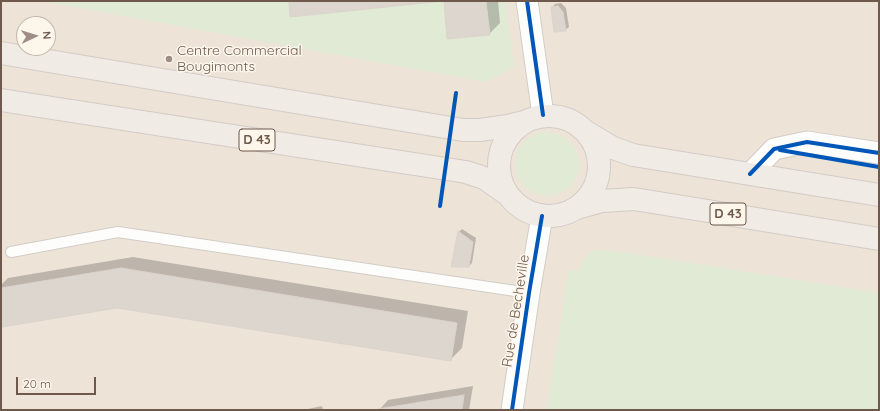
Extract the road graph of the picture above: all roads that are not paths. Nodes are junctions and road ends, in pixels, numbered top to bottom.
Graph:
1 (527, 1) edge
2 (1, 53) edge
3 (72, 64) junction
4 (1, 65) edge
5 (1, 100) edge
6 (533, 118) junction
7 (588, 133) junction
8 (879, 153) edge
9 (750, 174) junction
10 (507, 194) junction
11 (879, 196) edge
12 (578, 208) junction
13 (542, 216) junction
14 (879, 239) edge
15 (11, 252) dead end
16 (529, 293) junction
17 (512, 410) edge

1 - 6 street
2 - 3 main road
3 - 4 main road
3 - 6 main road
5 - 10 main road, D 43
6 - 7 main road
6 - 10 main road
7 - 9 main road
7 - 12 main road
8 - 9 street
9 - 11 main road
10 - 13 main road
12 - 13 main road
12 - 14 main road, D 43
13 - 16 street, Rue de Becheville
15 - 16 lane
16 - 17 street, Rue de Becheville

